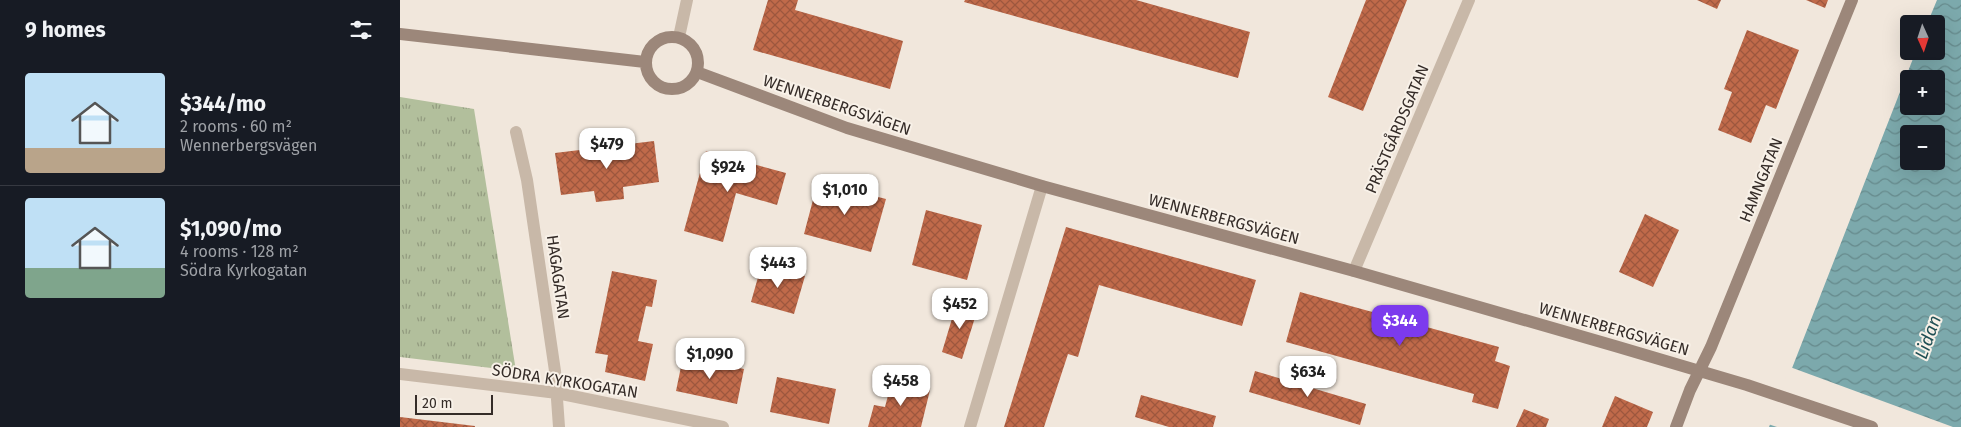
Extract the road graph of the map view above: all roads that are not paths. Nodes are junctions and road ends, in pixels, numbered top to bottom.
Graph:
1 (687, 0) edge
2 (1470, 0) edge
3 (1852, 0) edge
4 (400, 34) edge
5 (679, 37) junction
6 (645, 62) junction
7 (697, 72) junction
8 (516, 132) dead end
9 (1042, 186) junction
10 (1354, 271) junction
11 (1699, 371) junction
12 (400, 374) edge
13 (557, 393) junction
14 (559, 427) edge
15 (723, 427) edge
16 (970, 427) edge
17 (1676, 427) edge
18 (1872, 427) edge

1 - 5 street
2 - 10 street, PRÄSTGÅRDSGATAN
3 - 11 main road, HAMNGATAN
4 - 6 main road
5 - 6 main road
5 - 7 main road
6 - 7 main road
7 - 9 main road, WENNERBERGSVÄGEN
8 - 13 street, HAGAGATAN
9 - 10 main road, WENNERBERGSVÄGEN
9 - 16 street
10 - 11 main road, WENNERBERGSVÄGEN
11 - 17 main road, HAMNGATAN
11 - 18 main road, WENNERBERGSVÄGEN
12 - 13 street, SÖDRA KYRKOGATAN
13 - 14 street, HAGAGATAN
13 - 15 street, SÖDRA KYRKOGATAN

